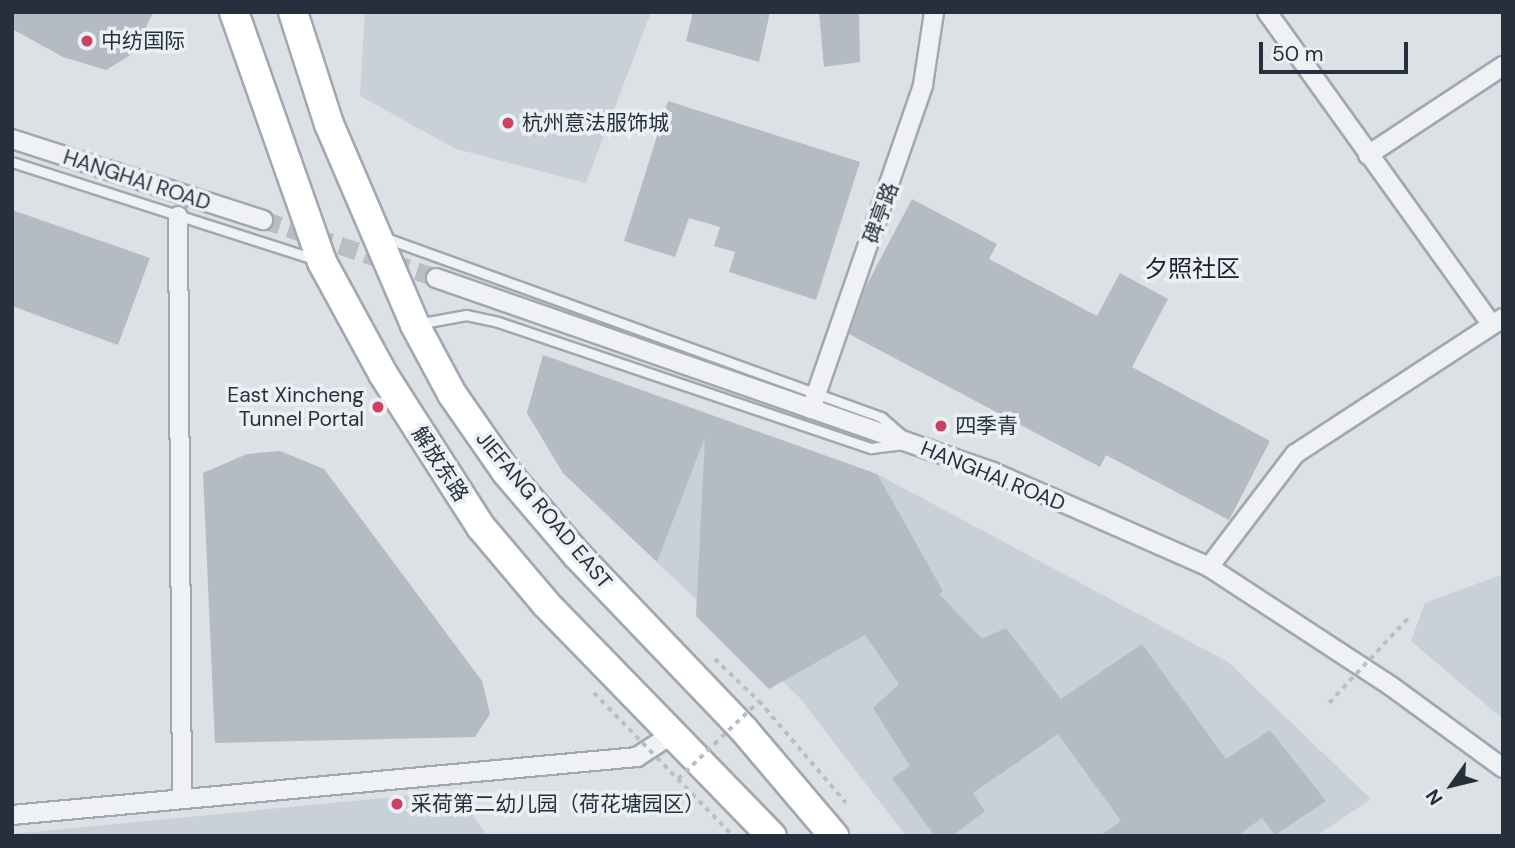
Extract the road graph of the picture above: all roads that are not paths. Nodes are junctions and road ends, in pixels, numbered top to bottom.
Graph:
1 (234, 12) edge
2 (293, 12) edge
3 (934, 12) edge
4 (1267, 12) edge
5 (1503, 66) edge
6 (12, 139) edge
7 (1368, 155) junction
8 (12, 162) edge
9 (178, 216) junction
10 (263, 220) tunnel mouth
11 (375, 235) junction
12 (322, 262) junction
13 (436, 278) tunnel mouth
14 (1497, 322) edge
15 (415, 325) junction
16 (814, 401) junction
17 (911, 443) junction
18 (1209, 567) junction
19 (674, 733) junction
20 (1503, 768) edge
21 (182, 799) junction
22 (12, 815) edge
23 (772, 836) edge
24 (834, 836) edge

1 - 12 main road, 解放东路
2 - 11 main road, JIEFANG ROAD EAST
3 - 16 street, 碑亭路
4 - 7 street
5 - 7 street
6 - 10 street, HANGHAI ROAD
7 - 14 street
8 - 9 lane
9 - 12 lane
9 - 21 street
11 - 15 main road, JIEFANG ROAD EAST
11 - 16 lane
12 - 19 main road, 解放东路
13 - 16 street, HANGHAI ROAD
14 - 18 street
15 - 17 lane
15 - 24 main road, JIEFANG ROAD EAST
16 - 17 street, HANGHAI ROAD
17 - 18 street, HANGHAI ROAD
18 - 20 street, HANGHAI ROAD
19 - 21 street
19 - 23 main road, 解放东路
21 - 22 street

